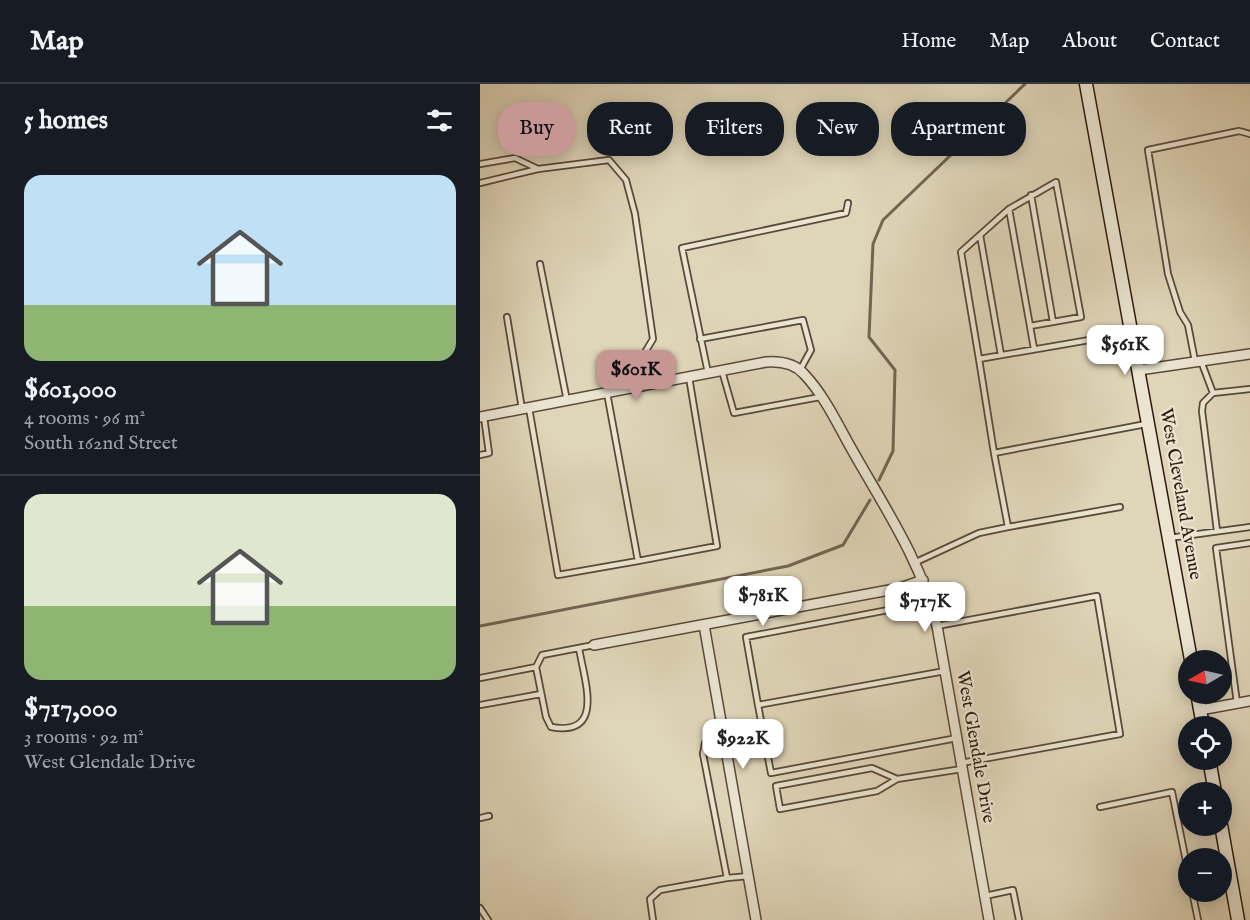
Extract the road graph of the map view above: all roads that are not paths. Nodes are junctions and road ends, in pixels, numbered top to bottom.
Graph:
1 (1086, 85) edge
2 (1250, 134) edge
3 (480, 164) edge
4 (538, 169) junction
5 (480, 183) edge
6 (1031, 195) junction
7 (848, 203) dead end
8 (1009, 209) junction
9 (980, 235) junction
10 (540, 264) dead end
11 (507, 317) dead end
12 (1053, 322) junction
13 (1030, 326) junction
14 (1132, 332) junction
15 (700, 339) junction
16 (1034, 349) junction
17 (1250, 354) edge
18 (1001, 355) junction
19 (979, 359) junction
20 (1198, 362) junction
21 (797, 368) junction
22 (1139, 370) junction
23 (722, 371) junction
24 (708, 374) junction
25 (689, 377) junction
26 (639, 387) junction
27 (1250, 389) edge
28 (607, 393) junction
29 (1213, 393) junction
30 (821, 396) junction
31 (567, 400) junction
32 (526, 408) junction
33 (482, 416) edge
34 (1149, 424) junction
35 (994, 453) junction
36 (480, 455) edge
37 (1120, 507) dead end
38 (1250, 526) edge
39 (1008, 527) junction
40 (1217, 531) junction
41 (1169, 538) junction
42 (1250, 543) edge
43 (638, 561) junction
44 (914, 563) junction
45 (923, 580) junction
46 (931, 602) junction
47 (704, 625) junction
48 (937, 626) junction
49 (594, 645) joint
50 (579, 648) junction
51 (1189, 650) edge
52 (536, 667) junction
53 (945, 671) junction
54 (480, 678) edge
55 (541, 694) junction
56 (1250, 701) edge
57 (1237, 703) junction
58 (1199, 704) edge
59 (480, 705) edge
60 (758, 705) junction
61 (1200, 710) junction
62 (1201, 716) edge
63 (724, 736) junction
64 (957, 738) junction
65 (962, 766) junction
66 (897, 779) junction
67 (1100, 807) dead end
68 (489, 816) dead end
69 (480, 818) edge
70 (1223, 836) edge
71 (1183, 848) edge
72 (748, 876) junction
73 (727, 878) junction
74 (985, 896) junction
75 (1194, 902) edge
76 (480, 908) edge
77 (488, 920) edge
78 (653, 920) edge
79 (756, 920) edge
80 (989, 920) edge
81 (1019, 920) edge
82 (1198, 920) edge
83 (1238, 920) edge

1 - 14 main road, West Cleveland Avenue
2 - 20 lane
3 - 4 lane
4 - 5 lane
4 - 26 lane
6 - 8 lane
6 - 12 lane
6 - 12 lane
7 - 15 lane
8 - 9 lane
8 - 13 lane
9 - 18 lane
9 - 19 lane
10 - 31 lane
11 - 32 lane
12 - 13 lane
13 - 16 lane
14 - 16 lane
14 - 22 main road, West Cleveland Avenue
15 - 21 lane
15 - 24 lane
16 - 18 lane
17 - 20 street
18 - 19 lane
19 - 35 lane
20 - 22 street
20 - 29 lane
21 - 23 street
21 - 30 street, West Glendale Drive
22 - 34 main road, West Cleveland Avenue
23 - 24 street
23 - 30 lane
24 - 25 street
25 - 26 street
25 - 43 lane
26 - 28 street
27 - 29 lane
28 - 31 street
28 - 43 lane
29 - 40 lane
30 - 44 street, West Glendale Drive
31 - 32 street
32 - 33 street
32 - 43 lane
33 - 36 lane
34 - 35 lane
34 - 41 main road, West Cleveland Avenue
35 - 39 lane
37 - 39 lane
38 - 40 lane
39 - 44 lane
40 - 41 lane
41 - 51 main road, West Cleveland Avenue
42 - 57 lane
44 - 45 street, West Glendale Drive
45 - 46 street, West Glendale Drive
45 - 47 street
46 - 48 street, West Glendale Drive
46 - 60 lane
47 - 49 street
47 - 63 street
48 - 53 street, West Glendale Drive
48 - 65 lane
49 - 50 lane
50 - 52 lane
50 - 55 lane
52 - 54 lane
52 - 55 lane
53 - 60 lane
53 - 64 street, West Glendale Drive
55 - 59 lane
56 - 57 street
57 - 61 street
58 - 61 main road
60 - 64 lane
61 - 62 main road
63 - 72 street
63 - 73 lane
64 - 65 street, West Glendale Drive
65 - 66 lane
65 - 74 street, West Glendale Drive
66 - 66 lane
67 - 71 lane
68 - 69 lane
70 - 83 main road
72 - 73 lane
72 - 79 street
73 - 78 lane
74 - 80 street, West Glendale Drive
74 - 81 lane
75 - 82 lane
76 - 77 lane

